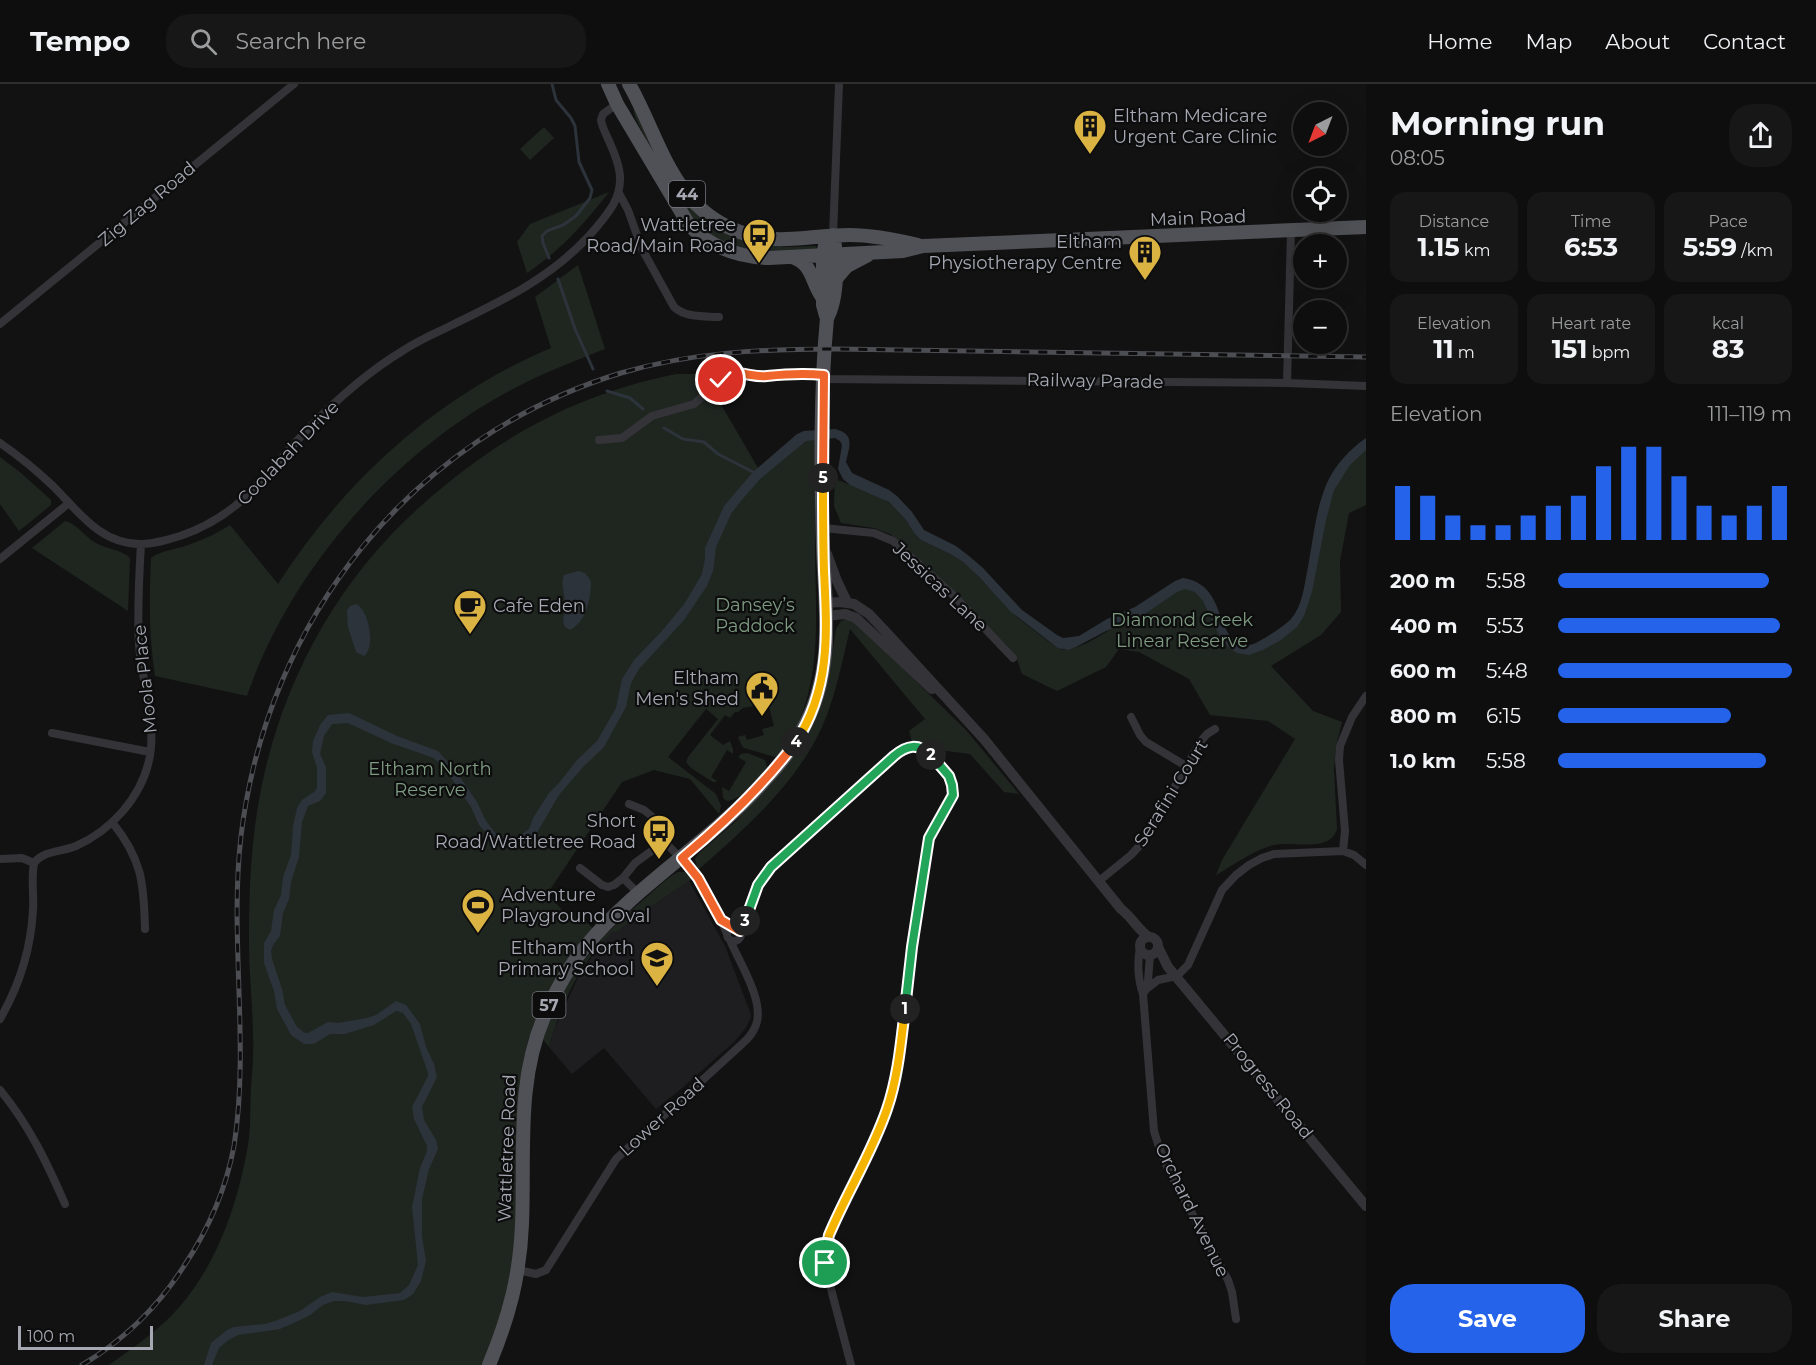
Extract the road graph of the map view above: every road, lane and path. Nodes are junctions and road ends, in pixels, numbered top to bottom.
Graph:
1 (294, 84) edge
2 (608, 84) edge
3 (839, 84) edge
4 (632, 89) edge
5 (617, 104) junction
6 (619, 193) junction
7 (1366, 227) edge
8 (1291, 232) junction
9 (832, 235) junction
10 (923, 246) junction
11 (872, 252) junction
12 (829, 254) junction
13 (790, 256) junction
14 (835, 280) junction
15 (823, 298) junction
16 (719, 317) dead end
17 (827, 318) junction
18 (0, 324) edge
19 (823, 377) junction
20 (1287, 383) junction
21 (1366, 386) edge
22 (599, 440) dead end
23 (0, 443) edge
24 (69, 503) junction
25 (823, 528) junction
26 (823, 542) junction
27 (141, 544) junction
28 (0, 559) edge
29 (847, 602) junction
30 (827, 610) junction
31 (1013, 658) dead end
32 (942, 696) junction
33 (1366, 696) edge
34 (1131, 717) dead end
35 (1215, 729) dead end
36 (52, 734) dead end
37 (150, 752) junction
38 (1186, 766) junction
39 (629, 804) dead end
40 (112, 822) junction
41 (663, 840) junction
42 (1343, 850) junction
43 (682, 858) junction
44 (0, 859) edge
45 (34, 863) junction
46 (1366, 865) edge
47 (580, 868) dead end
48 (622, 878) junction
49 (1099, 881) junction
50 (639, 894) junction
51 (1121, 909) junction
52 (721, 920) junction
53 (145, 929) dead end
54 (737, 929) junction
55 (728, 937) junction
56 (1149, 937) junction
57 (1140, 946) junction
58 (1153, 952) junction
59 (1177, 976) junction
60 (1144, 992) junction
61 (0, 1019) edge
62 (0, 1090) edge
63 (65, 1204) dead end
64 (1366, 1206) edge
65 (518, 1269) junction
66 (1236, 1319) dead end
67 (489, 1365) edge
68 (851, 1365) edge

1 - 18 street, Zig Zag Road
2 - 5 main road, Main Road / 44
3 - 9 street
4 - 5 main road
4 - 9 main road, Main Road / 44
5 - 6 street
5 - 13 main road, Main Road / 44
6 - 16 street
6 - 27 street, Coolabah Drive
7 - 8 main road, Main Road / 44
8 - 10 main road, Main Road / 44
8 - 20 street
9 - 10 main road, Main Road / 44
9 - 12 main road, Wattletree Road / 57
10 - 11 main road, Main Road / 44
11 - 12 main road, Main Road / 44
11 - 14 main road
12 - 13 main road, Main Road / 44
12 - 14 main road, Wattletree Road / 57
12 - 15 main road, Wattletree Road / 57
13 - 15 main road
14 - 17 main road, Wattletree Road / 57
15 - 17 main road, Wattletree Road / 57
17 - 19 main road, Wattletree Road / 57
19 - 20 street, Railway Parade
19 - 22 street, Railway Parade
19 - 25 main road, Wattletree Road / 57
20 - 21 street, Railway Parade
23 - 24 street, Coolabah Drive
24 - 27 street, Coolabah Drive
24 - 28 street
25 - 26 main road, Wattletree Road / 57
25 - 31 street, Jessicas Lane
26 - 29 street
26 - 30 main road, Wattletree Road / 57
27 - 37 street, Moola Place
29 - 30 street
29 - 32 street
30 - 32 street
30 - 43 main road, Wattletree Road / 57
32 - 49 street
33 - 42 street
34 - 38 street
35 - 38 street, Serafini Court
36 - 37 street
37 - 40 street, Moola Place
38 - 49 street, Serafini Court
39 - 41 street
40 - 45 street, Moola Place
40 - 53 street
41 - 43 street
41 - 48 street
42 - 46 street
42 - 59 street
43 - 50 main road, Wattletree Road / 57
43 - 52 street
44 - 45 street
45 - 61 street
47 - 48 street
48 - 50 street
49 - 51 street
50 - 65 main road, Wattletree Road / 57
51 - 56 street
51 - 57 street
52 - 54 street
52 - 55 street
54 - 55 street
54 - 68 street
55 - 65 street, Lower Road
56 - 57 street
56 - 58 street
57 - 58 street
57 - 60 street, Orchard Avenue
58 - 59 street, Progress Road
58 - 60 street, Orchard Avenue
59 - 60 street
59 - 64 street, Progress Road
60 - 66 street, Orchard Avenue
62 - 63 street
65 - 67 main road, Wattletree Road / 57

